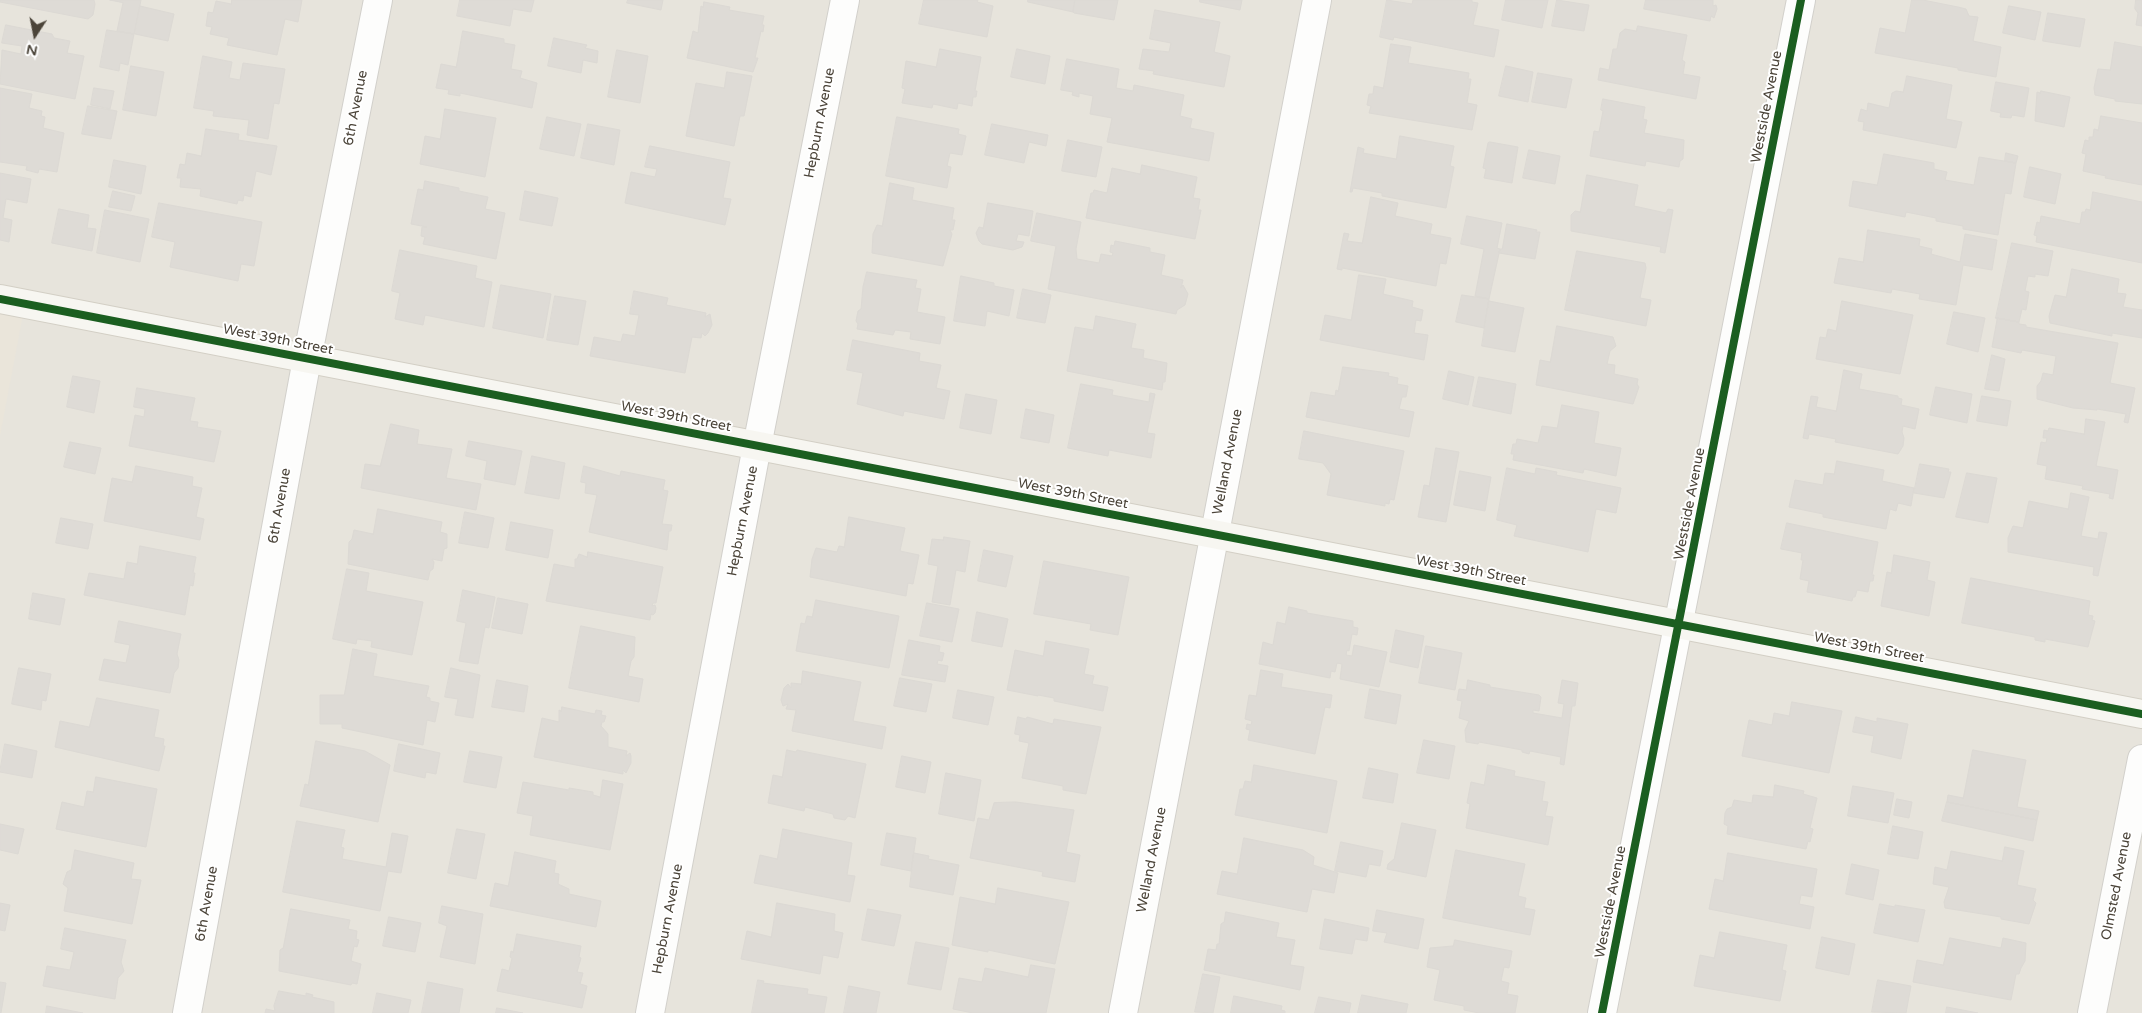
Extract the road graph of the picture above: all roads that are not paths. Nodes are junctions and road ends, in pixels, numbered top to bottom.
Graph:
1 (378, 0) edge
2 (845, 0) edge
3 (1317, 0) edge
4 (1800, 0) edge
5 (0, 299) edge
6 (307, 359) junction
7 (757, 446) junction
8 (1214, 534) junction
9 (1679, 624) junction
10 (2142, 714) edge
11 (2142, 759) edge
12 (187, 1013) edge
13 (650, 1013) edge
14 (1123, 1013) edge
15 (1602, 1013) edge
16 (2092, 1013) edge

1 - 6 street, 6th Avenue
2 - 7 street, Hepburn Avenue
3 - 8 street, Welland Avenue
4 - 9 street, Westside Avenue
5 - 6 street, West 39th Street
6 - 7 street, West 39th Street
6 - 12 street, 6th Avenue
7 - 8 street, West 39th Street
7 - 13 street, Hepburn Avenue
8 - 9 street, West 39th Street
8 - 14 street, Welland Avenue
9 - 10 street, West 39th Street
9 - 15 street, Westside Avenue
11 - 16 street, Olmsted Avenue

